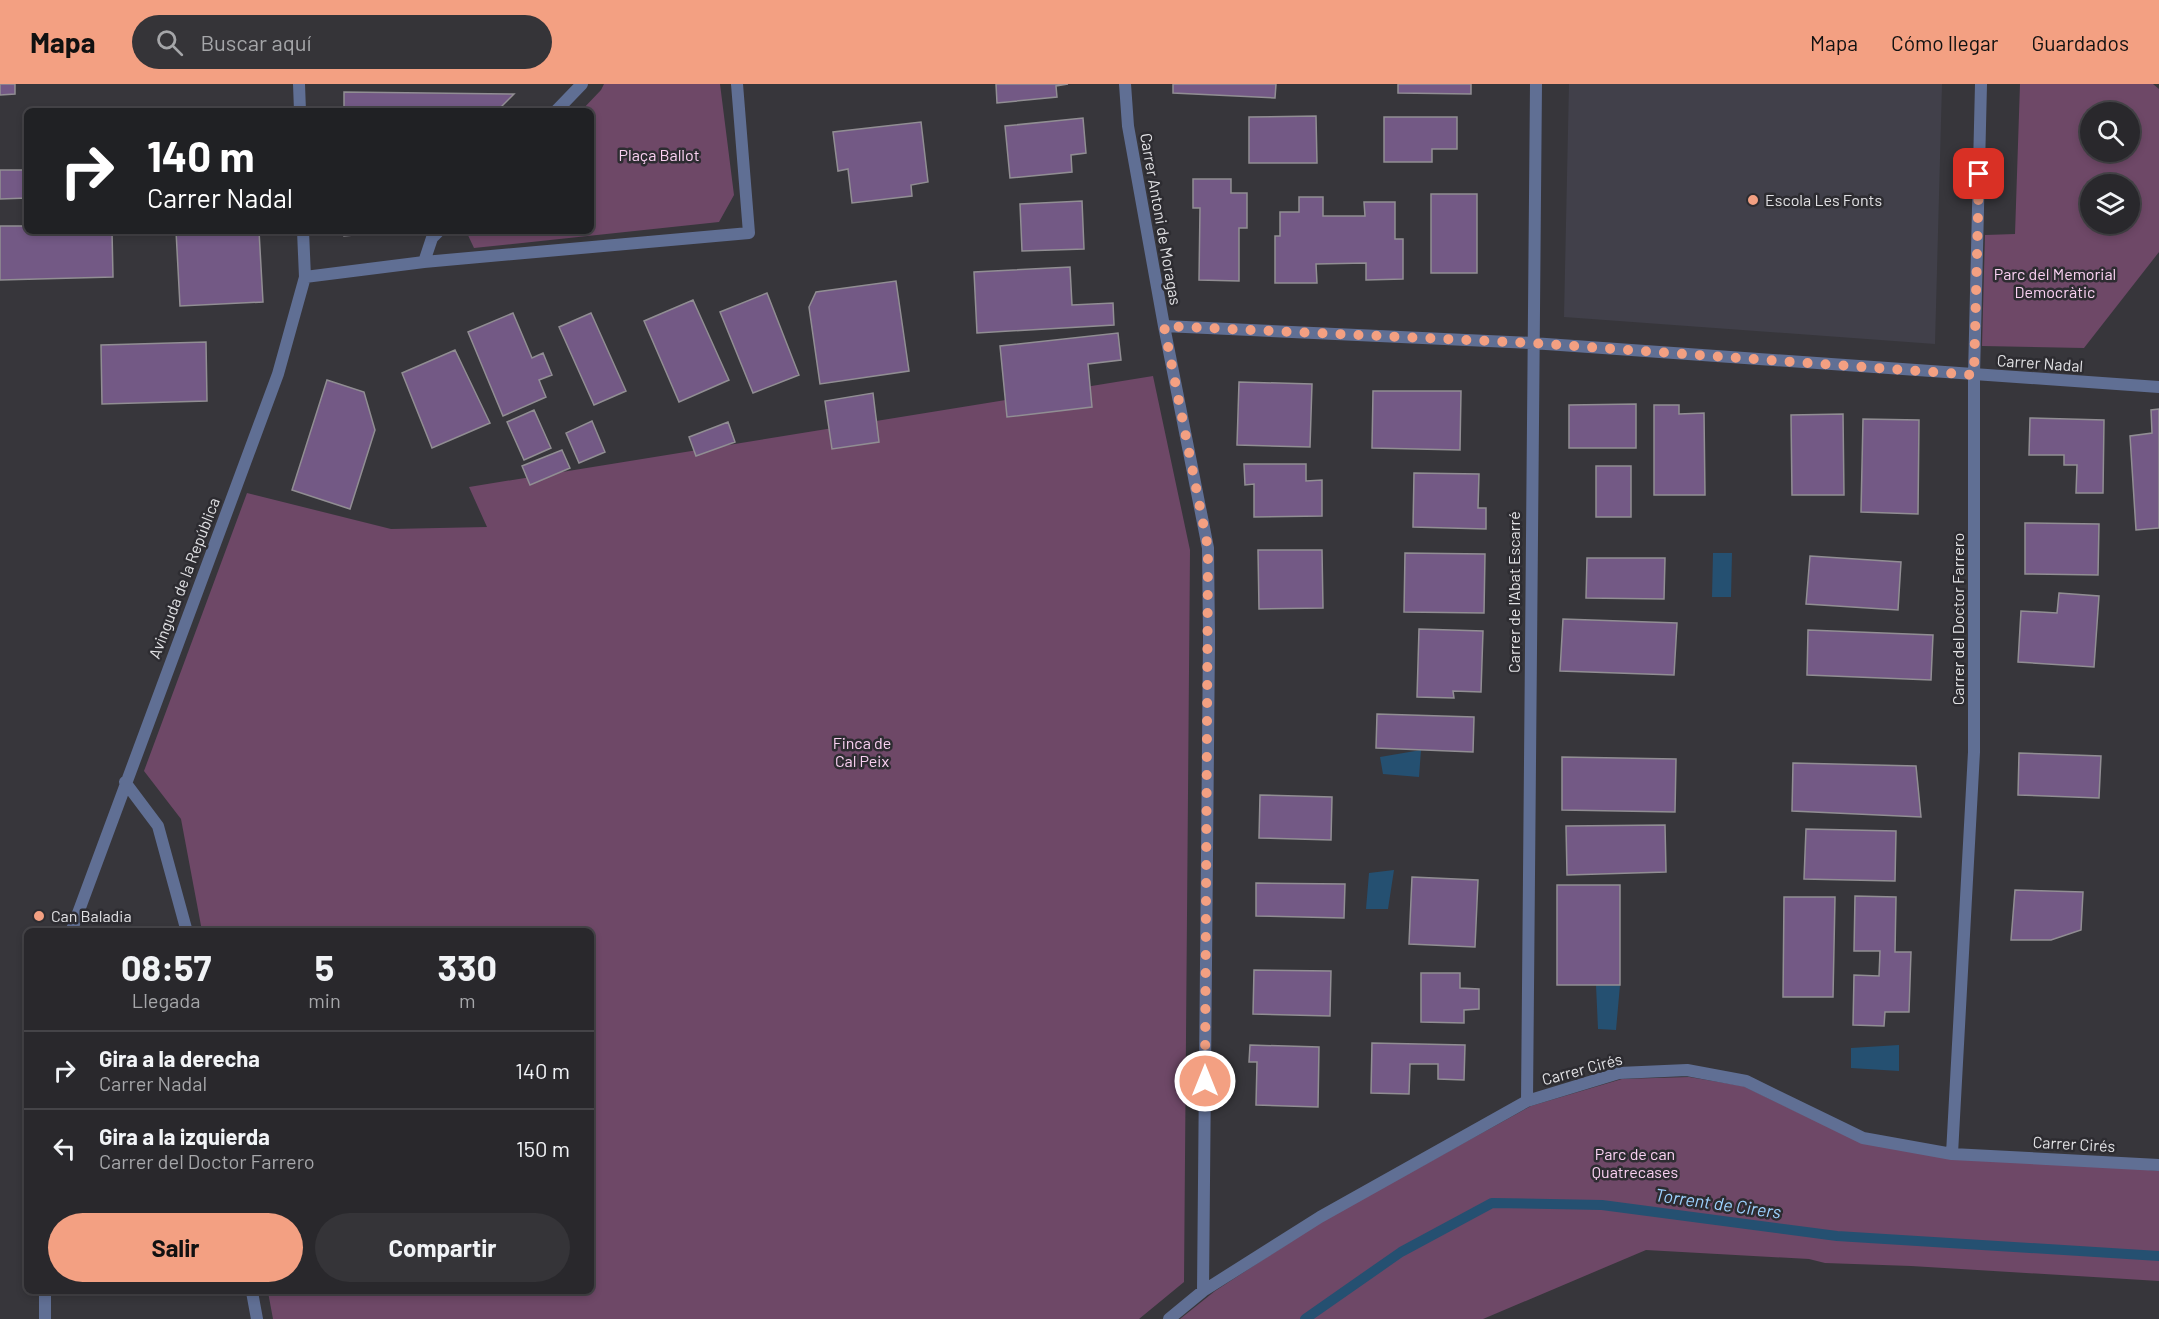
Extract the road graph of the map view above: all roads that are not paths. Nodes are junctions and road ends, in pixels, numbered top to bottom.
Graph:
1 (299, 84) edge
2 (582, 84) edge
3 (737, 84) edge
4 (1125, 84) edge
5 (1536, 84) edge
6 (1981, 84) edge
7 (300, 108) edge
8 (559, 108) edge
9 (303, 234) edge
10 (436, 234) edge
11 (424, 262) junction
12 (305, 277) junction
13 (1164, 326) junction
14 (1532, 343) junction
15 (1974, 375) junction
16 (2159, 387) edge
17 (125, 782) junction
18 (71, 928) edge
19 (186, 928) edge
20 (1527, 1101) junction
21 (1952, 1154) junction
22 (2159, 1165) edge
23 (1203, 1291) junction
24 (45, 1294) edge
25 (252, 1294) edge
26 (45, 1319) edge
27 (256, 1319) edge
28 (1168, 1319) edge

1 - 7 street
2 - 8 street
3 - 11 street
4 - 13 street, Carrer Antoni de Moragas
5 - 14 street, Carrer de l'Abat Escarré
6 - 15 street, Carrer del Doctor Farrero
9 - 12 street, Avinguda de la República
10 - 11 street
11 - 12 street
12 - 17 street, Avinguda de la República
13 - 14 street, Carrer Nadal
13 - 23 street, Carrer Antoni de Moragas
14 - 15 street, Carrer Nadal
14 - 20 street, Carrer de l'Abat Escarré
15 - 16 street, Carrer Nadal
15 - 21 street, Carrer del Doctor Farrero
17 - 18 street, Avinguda de la República
17 - 19 street
20 - 21 street, Carrer Cirés
20 - 23 street, Carrer Cirés
21 - 22 street, Carrer Cirés
23 - 28 street, Carrer Cirés
24 - 26 street
25 - 27 street

